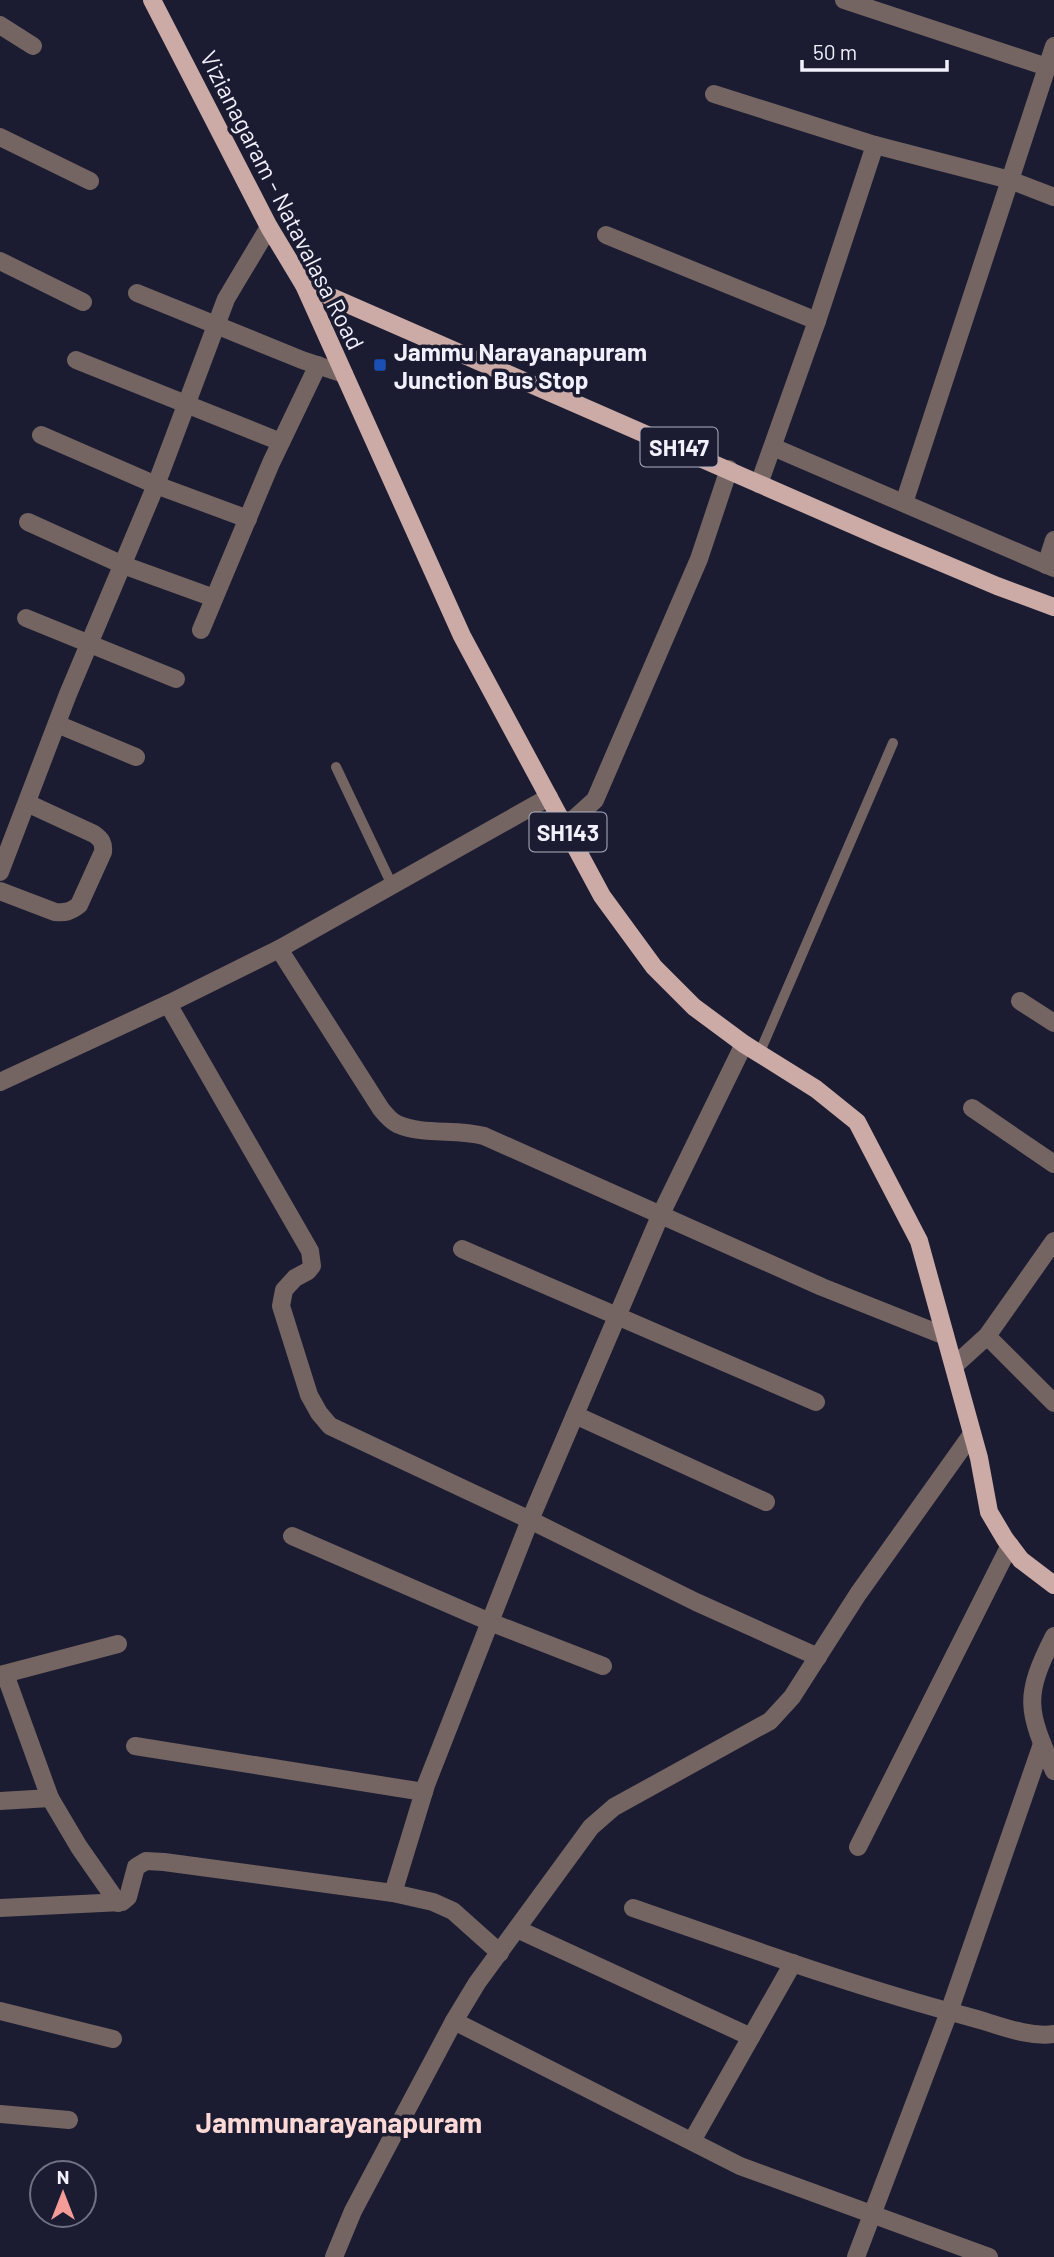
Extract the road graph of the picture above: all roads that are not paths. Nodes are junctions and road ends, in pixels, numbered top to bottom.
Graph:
1 (152, 0) edge
2 (844, 0) edge
3 (0, 24) edge
4 (33, 46) dead end
5 (1054, 46) edge
6 (1047, 67) junction
7 (714, 94) dead end
8 (0, 137) edge
9 (875, 145) junction
10 (1010, 180) junction
11 (90, 181) dead end
12 (1054, 197) edge
13 (269, 228) junction
14 (606, 235) dead end
15 (0, 261) edge
16 (304, 285) junction
17 (137, 293) dead end
18 (83, 302) dead end
19 (817, 321) junction
20 (217, 324) junction
21 (76, 360) dead end
22 (318, 365) junction
23 (344, 374) junction
24 (186, 405) junction
25 (41, 435) dead end
26 (281, 442) junction
27 (773, 447) junction
28 (729, 469) junction
29 (759, 484) junction
30 (156, 485) junction
31 (904, 503) junction
32 (248, 519) junction
33 (28, 522) dead end
34 (1054, 540) edge
35 (123, 565) junction
36 (1050, 566) edge
37 (214, 598) junction
38 (1054, 607) edge
39 (26, 618) dead end
40 (201, 630) dead end
41 (89, 645) junction
42 (176, 679) dead end
43 (57, 724) junction
44 (893, 743) dead end
45 (136, 757) dead end
46 (335, 767) dead end
47 (549, 797) junction
48 (27, 803) junction
49 (565, 827) junction
50 (0, 872) edge
51 (392, 885) junction
52 (0, 891) edge
53 (279, 949) junction
54 (1020, 1001) dead end
55 (168, 1004) junction
56 (1054, 1023) edge
57 (752, 1049) junction
58 (0, 1082) edge
59 (972, 1108) dead end
60 (1054, 1164) edge
61 (660, 1216) junction
62 (1054, 1241) edge
63 (462, 1249) dead end
64 (617, 1316) junction
65 (945, 1336) junction
66 (987, 1336) junction
67 (954, 1366) junction
68 (816, 1402) dead end
69 (1054, 1403) edge
70 (575, 1415) junction
71 (972, 1434) junction
72 (766, 1502) dead end
73 (530, 1520) junction
74 (292, 1536) dead end
75 (1010, 1545) junction
76 (1054, 1585) edge
77 (490, 1622) junction
78 (1054, 1636) edge
79 (118, 1644) dead end
80 (818, 1657) junction
81 (603, 1666) dead end
82 (3, 1675) edge
83 (1042, 1744) junction
84 (135, 1746) dead end
85 (1054, 1771) edge
86 (424, 1792) junction
87 (50, 1798) junction
88 (0, 1801) edge
89 (858, 1847) dead end
90 (393, 1893) junction
91 (118, 1903) junction
92 (0, 1908) edge
93 (633, 1908) dead end
94 (517, 1929) junction
95 (500, 1953) junction
96 (793, 1963) junction
97 (0, 2011) edge
98 (949, 2011) junction
99 (454, 2021) junction
100 (1054, 2034) edge
101 (751, 2037) junction
102 (113, 2039) dead end
103 (0, 2114) edge
104 (69, 2120) dead end
105 (692, 2141) junction
106 (872, 2214) junction
107 (334, 2257) edge
108 (856, 2257) edge
109 (989, 2257) edge

1 - 13 main road, Vizianagaram - Natavalasa Road / SH143
2 - 6 street
3 - 4 street
5 - 6 street
6 - 10 street
7 - 9 street
8 - 11 street
9 - 10 street
9 - 19 street
10 - 12 street
10 - 31 street
13 - 16 main road, Vizianagaram - Natavalasa Road / SH143
13 - 20 street
14 - 19 street
15 - 18 street
16 - 23 main road, Vizianagaram - Natavalasa Road / SH143
16 - 28 main road, SH147
17 - 20 street
19 - 27 street
20 - 22 street
20 - 24 street
21 - 24 street
22 - 23 street
22 - 26 street
23 - 47 main road, Vizianagaram - Natavalasa Road / SH143
24 - 26 street
24 - 30 street
25 - 30 street
26 - 32 street
27 - 29 street
27 - 31 street
28 - 29 main road, SH147
28 - 49 street
29 - 38 main road, SH147
30 - 32 street
30 - 35 street
31 - 36 street
32 - 37 street
33 - 35 street
34 - 36 street
35 - 37 street
35 - 41 street
37 - 40 street
39 - 41 street
41 - 42 street
41 - 43 street
43 - 45 street
43 - 48 street
44 - 57 lane
46 - 51 lane
47 - 49 main road, Vizianagaram - Natavalasa Road / SH143
47 - 51 street
48 - 50 street
48 - 52 street
49 - 57 main road, Vizianagaram - Natavalasa Road / SH143
51 - 53 street
53 - 55 street
53 - 61 street
54 - 56 street
55 - 58 street
55 - 73 street
57 - 61 street
57 - 65 main road, Vizianagaram - Natavalasa Road / SH143
59 - 60 street
61 - 64 street
61 - 65 street
62 - 66 street
63 - 64 street
64 - 68 street
64 - 70 street
65 - 67 main road, Vizianagaram - Natavalasa Road / SH143
66 - 67 street
66 - 69 street
67 - 71 main road, Vizianagaram - Natavalasa Road / SH143
70 - 72 street
70 - 73 street
71 - 75 main road, Vizianagaram - Natavalasa Road / SH143
71 - 80 street
73 - 77 street
73 - 80 street
74 - 77 street
75 - 76 main road, Vizianagaram - Natavalasa Road / SH143
75 - 89 street
77 - 81 street
77 - 86 street
78 - 83 street
79 - 82 street
80 - 94 street
82 - 87 street
83 - 85 street
83 - 98 street
84 - 86 street
86 - 90 street
87 - 88 street
87 - 91 street
90 - 91 street
90 - 95 street
91 - 92 street
93 - 96 street
94 - 95 street
94 - 101 street
95 - 99 street
96 - 98 street
96 - 101 street
97 - 102 street
98 - 100 street
98 - 106 street
99 - 105 street
99 - 107 street
101 - 105 street
103 - 104 street
105 - 106 street
106 - 108 street
106 - 109 street

